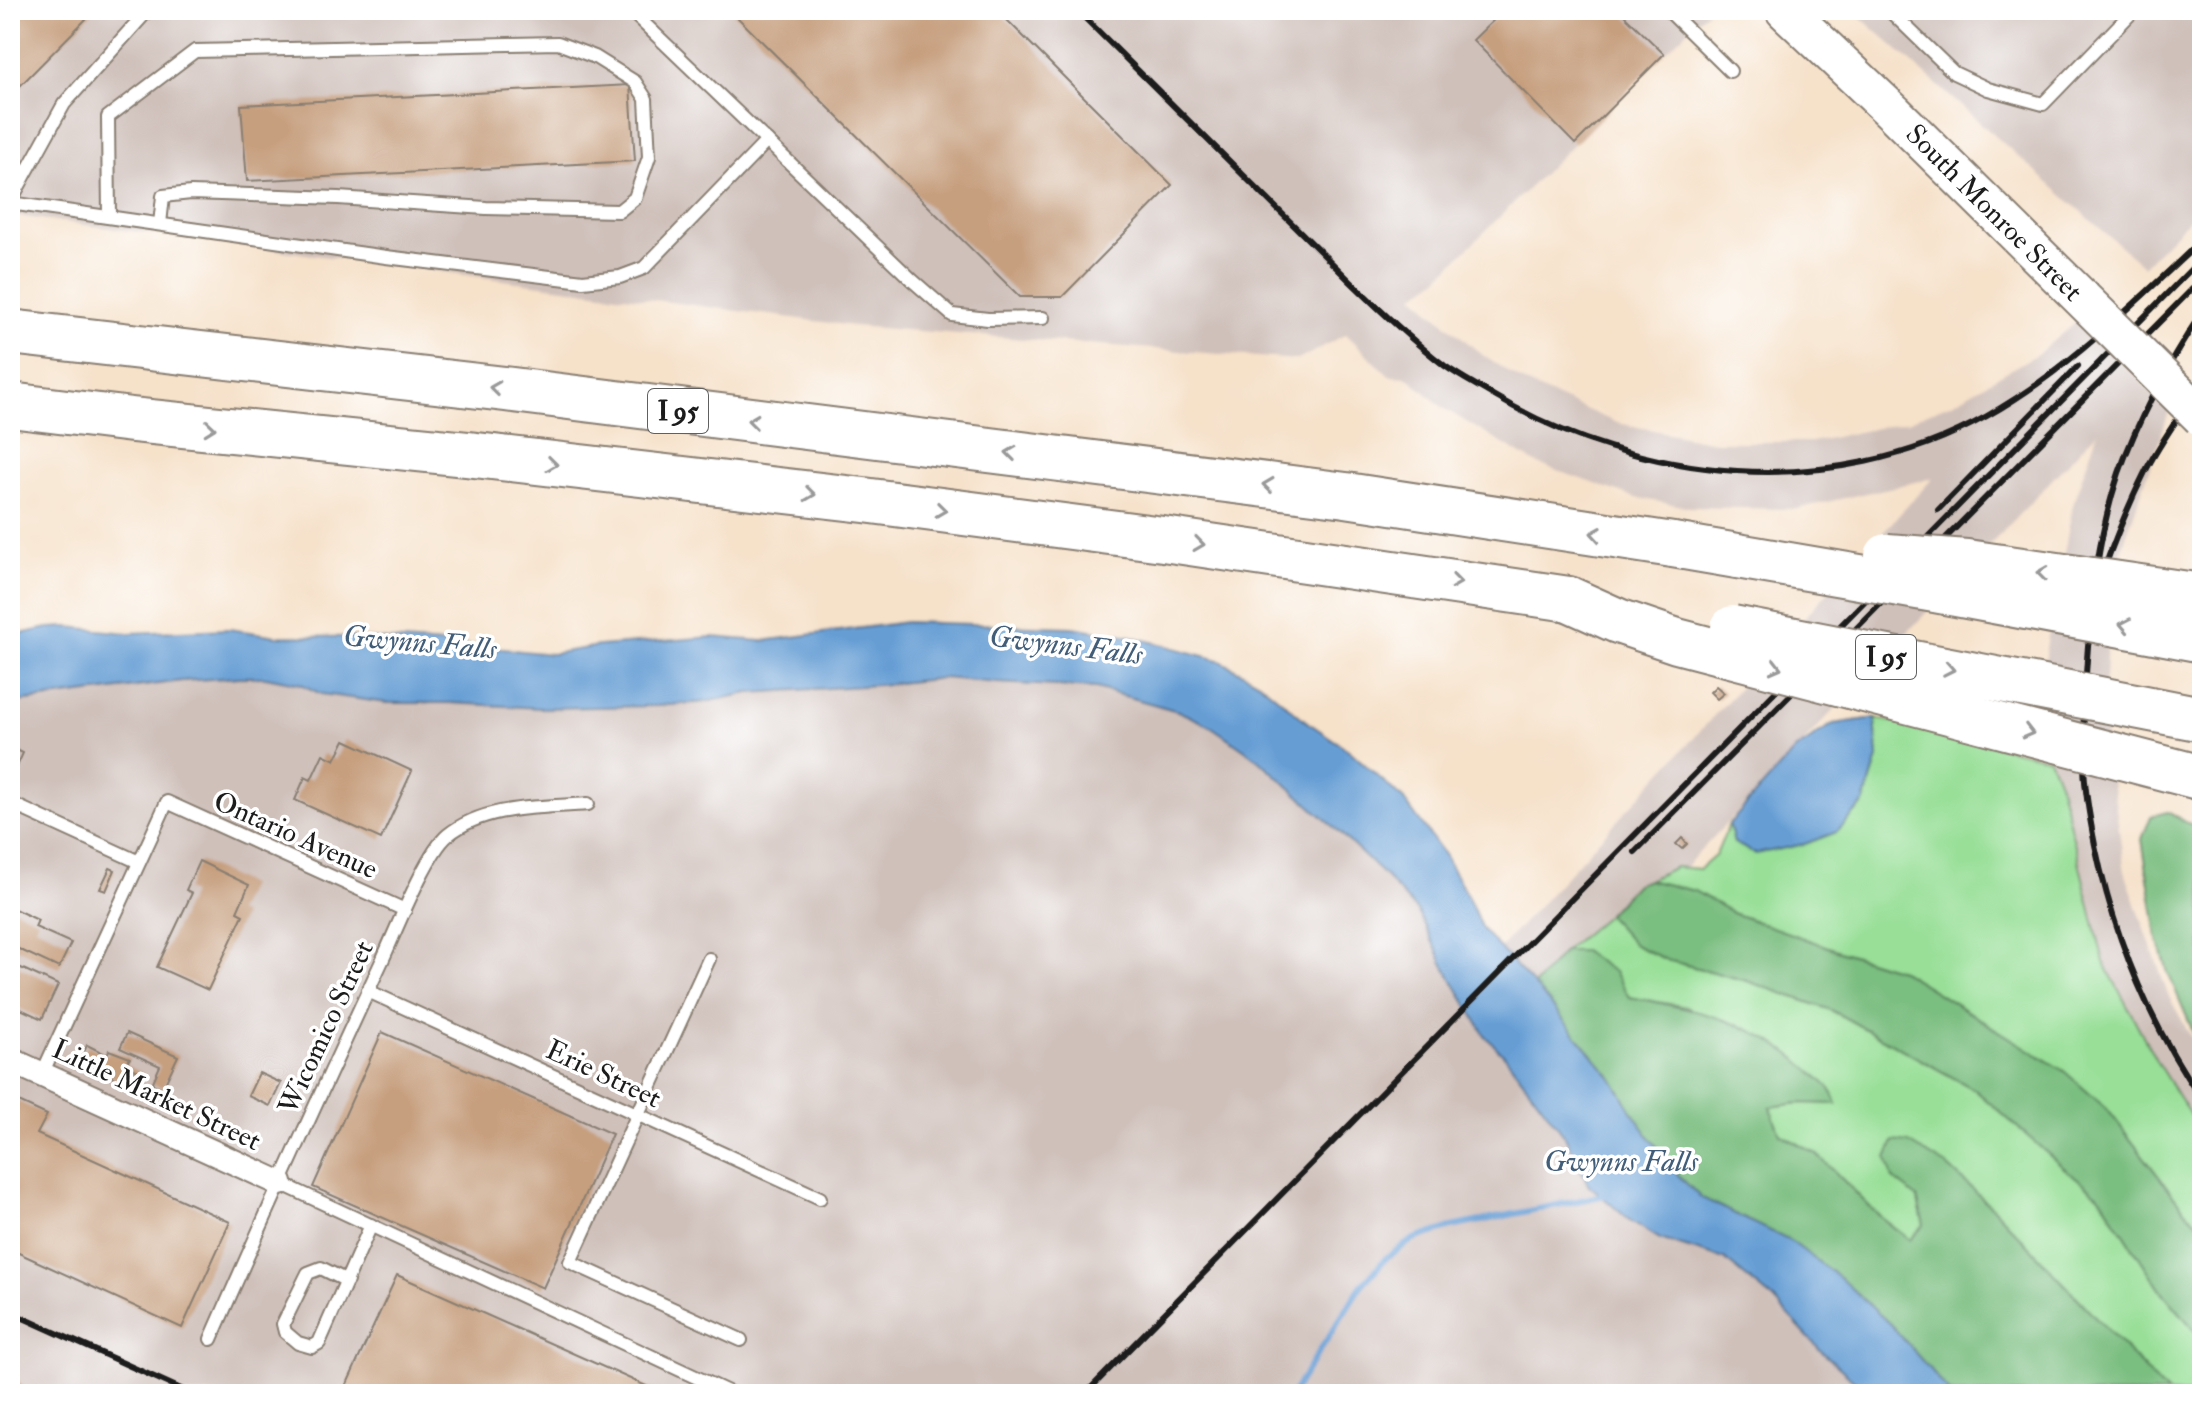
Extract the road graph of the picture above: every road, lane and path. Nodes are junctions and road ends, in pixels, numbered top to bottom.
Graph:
1 (148, 10) edge
2 (630, 10) edge
3 (1668, 10) edge
4 (1785, 10) edge
5 (1821, 10) edge
6 (1889, 10) edge
7 (2134, 10) edge
8 (1730, 71) dead end
9 (1902, 104) junction
10 (767, 141) junction
11 (10, 202) edge
12 (109, 217) junction
13 (160, 224) junction
14 (1043, 318) dead end
15 (10, 332) edge
16 (2202, 384) edge
17 (10, 405) edge
18 (2202, 417) edge
19 (10, 420) edge
20 (132, 420) junction
21 (1673, 545) junction
22 (2202, 596) edge
23 (1569, 599) junction
24 (2202, 640) edge
25 (2202, 719) edge
26 (2202, 778) edge
27 (10, 803) edge
28 (588, 804) dead end
29 (139, 862) junction
30 (405, 910) junction
31 (709, 959) dead end
32 (368, 991) junction
33 (10, 1060) edge
34 (42, 1074) junction
35 (638, 1114) junction
36 (280, 1183) junction
37 (820, 1198) dead end
38 (371, 1225) junction
39 (347, 1281) junction
40 (211, 1339) dead end
41 (741, 1340) dead end
42 (732, 1394) edge

1 - 11 lane
2 - 10 lane
3 - 8 lane
4 - 9 main road, South Monroe Street
5 - 9 main road, South Monroe Street
6 - 7 lane
9 - 16 main road, South Monroe Street
9 - 18 main road, South Monroe Street, bridge
10 - 13 lane
10 - 14 lane
11 - 12 lane
12 - 13 lane
12 - 13 lane
21 -> 15 highway, I 95
17 - 20 highway, I 95
19 - 20 highway
20 -> 23 highway, I 95
22 -> 21 highway, bridge
24 -> 21 highway, I 95, bridge
23 -> 25 highway, I 95, bridge
23 -> 26 highway, bridge
27 - 29 lane
28 - 30 lane, Wicomico Street
29 - 30 lane, Ontario Avenue
29 - 34 lane
30 - 32 lane, Wicomico Street
31 - 35 lane
32 - 35 lane, Erie Street
32 - 36 lane, Wicomico Street
33 - 34 street, Little Market Street
34 - 36 street, Little Market Street
35 - 37 lane, Erie Street
35 - 41 lane
36 - 38 lane
36 - 40 lane, Wicomico Street
38 - 39 lane
38 - 42 lane
39 - 39 lane

